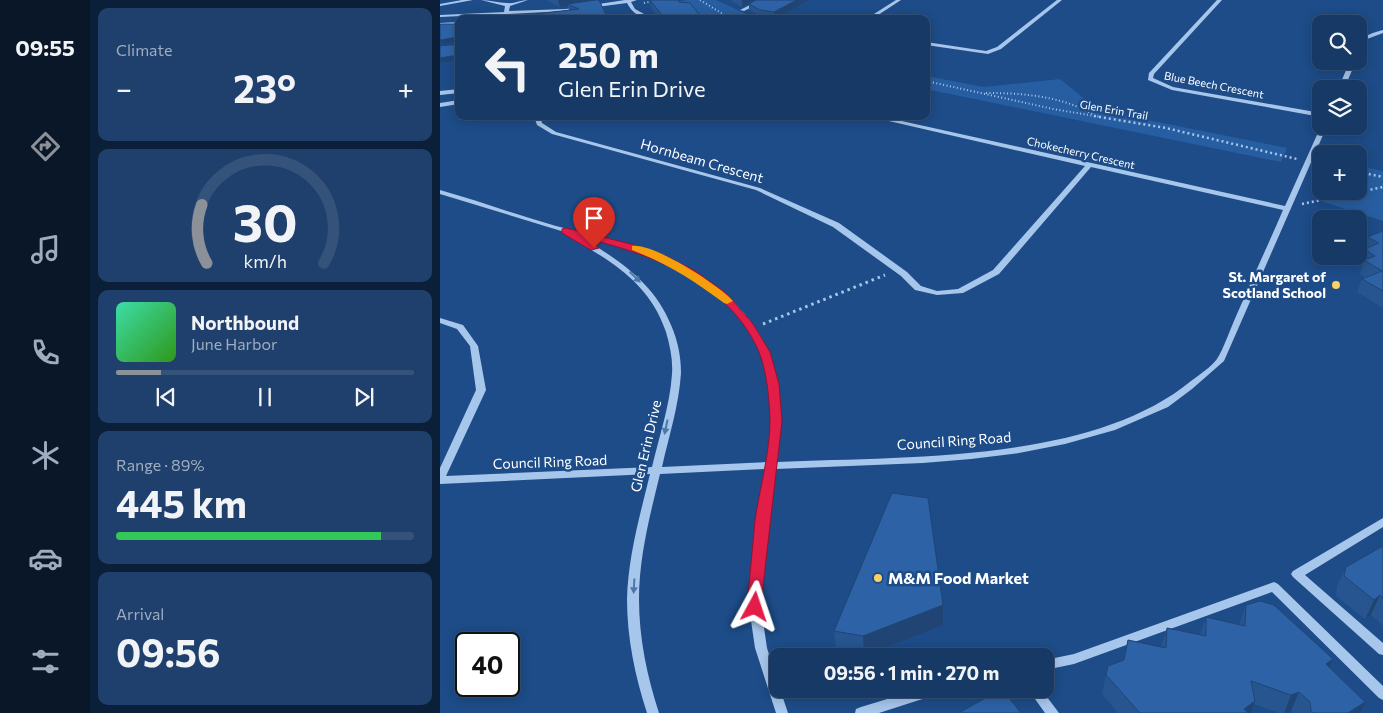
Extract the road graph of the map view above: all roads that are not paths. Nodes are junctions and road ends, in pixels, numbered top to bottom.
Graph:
1 (471, 0) edge
2 (483, 0) edge
3 (635, 0) edge
4 (764, 0) edge
5 (899, 0) edge
6 (1060, 0) edge
7 (1220, 0) edge
8 (523, 1) edge
9 (628, 2) junction
10 (440, 5) edge
11 (508, 5) junction
12 (742, 10) dead end
13 (506, 15) edge
14 (516, 15) edge
15 (643, 15) edge
16 (875, 15) edge
17 (440, 16) edge
18 (455, 16) edge
19 (440, 24) edge
20 (455, 24) edge
21 (1383, 31) edge
22 (1367, 37) edge
23 (930, 44) edge
24 (455, 91) edge
25 (440, 93) edge
26 (455, 103) edge
27 (440, 105) edge
28 (1312, 114) edge
29 (538, 120) edge
30 (888, 120) edge
31 (1320, 135) edge
32 (1088, 165) junction
33 (440, 192) edge
34 (1287, 209) junction
35 (566, 231) junction
36 (440, 320) edge
37 (772, 465) junction
38 (656, 472) junction
39 (440, 479) edge
40 (1383, 522) edge
41 (1383, 650) edge
42 (1054, 663) edge
43 (1383, 694) edge
44 (908, 698) edge
45 (1041, 698) edge
46 (653, 713) edge
47 (782, 713) edge
48 (861, 713) edge
49 (1053, 713) edge

1 - 10 street
2 - 11 street
3 - 9 street
4 - 12 street
5 - 16 street
6 - 23 street
7 - 28 street, Blue Beech Crescent
8 - 11 street
9 - 14 street
9 - 15 street
11 - 13 street
17 - 18 street
19 - 20 street
21 - 22 street
24 - 25 street
26 - 27 street
29 - 32 street, Hornbeam Crescent
30 - 32 street, Chokecherry Crescent
31 - 34 street, Council Ring Road
32 - 34 street, Chokecherry Crescent
33 - 35 street, Glen Erin Drive
34 - 37 street, Council Ring Road
35 - 37 street, Glen Erin Drive
35 -> 38 street, Glen Erin Drive
36 - 39 street
37 - 38 street, Council Ring Road
37 - 47 street, Glen Erin Drive
38 - 39 street, Council Ring Road
38 -> 46 street, Glen Erin Drive
40 - 41 street
42 - 43 street
44 - 48 street
45 - 49 street

